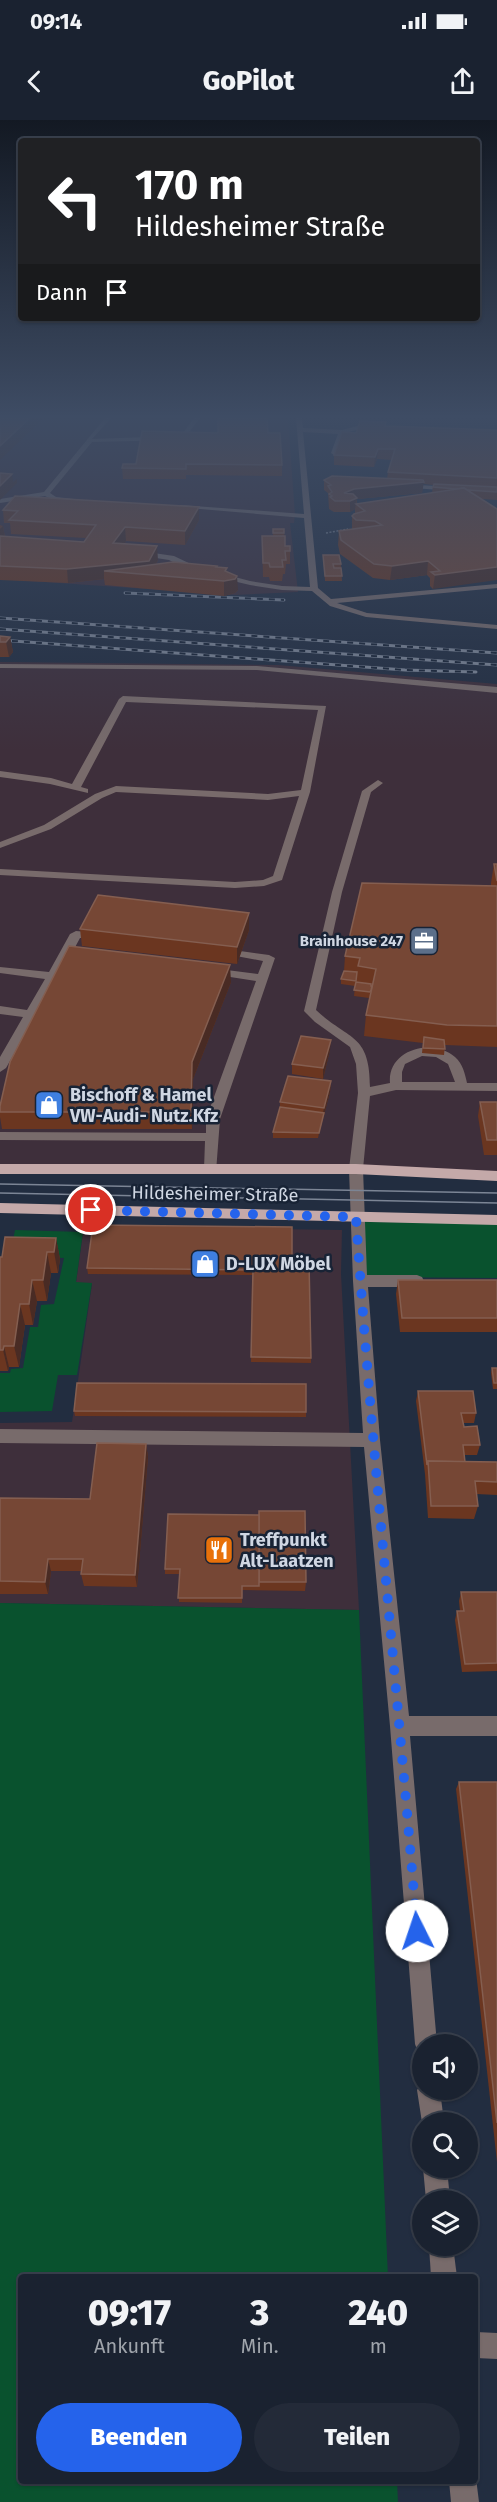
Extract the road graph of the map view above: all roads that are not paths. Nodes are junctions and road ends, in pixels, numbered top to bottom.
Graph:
1 (310, 529) edge
2 (140, 553) edge
3 (497, 586) edge
4 (314, 589) junction
5 (327, 601) junction
6 (497, 627) edge
7 (0, 666) edge
8 (497, 690) edge
9 (0, 774) edge
10 (378, 783) dead end
11 (75, 788) junction
12 (305, 792) junction
13 (98, 794) junction
14 (0, 845) edge
15 (0, 872) edge
16 (88, 935) edge
17 (66, 953) junction
18 (240, 954) edge
19 (100, 957) edge
20 (0, 969) edge
21 (193, 969) edge
22 (52, 976) junction
23 (263, 978) junction
24 (0, 1010) edge
25 (31, 1014) junction
26 (5, 1049) edge
27 (0, 1068) edge
28 (396, 1086) junction
29 (462, 1088) junction
30 (497, 1088) edge
31 (364, 1093) junction
32 (0, 1136) edge
33 (212, 1137) junction
34 (211, 1168) junction
35 (0, 1169) edge
36 (356, 1169) junction
37 (497, 1176) edge
38 (0, 1208) edge
39 (356, 1217) junction
40 (497, 1220) edge
41 (360, 1281) junction
42 (429, 1281) edge
43 (0, 1436) edge
44 (372, 1440) junction
45 (400, 1726) junction
46 (497, 1726) edge
47 (425, 2034) edge
48 (442, 2256) edge
49 (444, 2274) edge
50 (478, 2345) edge
51 (497, 2346) edge
52 (463, 2484) edge
53 (465, 2502) edge

1 - 4 street
2 - 4 street
3 - 5 street
4 - 5 street
5 - 6 street
7 - 8 street
9 - 11 street
10 - 31 street
11 - 12 street
11 - 13 street
12 - 13 street
12 - 15 street
13 - 14 street
16 - 17 street
17 - 19 street
17 - 22 street
18 - 23 street
20 - 22 street
21 - 23 street
22 - 25 street
23 - 33 street
24 - 25 street
25 - 26 street
26 - 27 street
28 - 29 street
28 - 29 street
28 - 31 street
29 - 30 street
31 - 36 street
32 - 33 street
33 - 34 street
34 - 35 main road, Hildesheimer Straße
34 - 36 main road, Hildesheimer Straße
36 - 37 main road, Hildesheimer Straße
36 - 39 street
38 - 39 main road, Hildesheimer Straße
39 - 40 main road, Hildesheimer Straße
39 - 41 street
41 - 42 street
41 - 44 street
43 - 44 street
44 - 45 street
45 - 46 street
45 - 47 street
48 - 49 street
50 - 51 street
52 - 53 street

